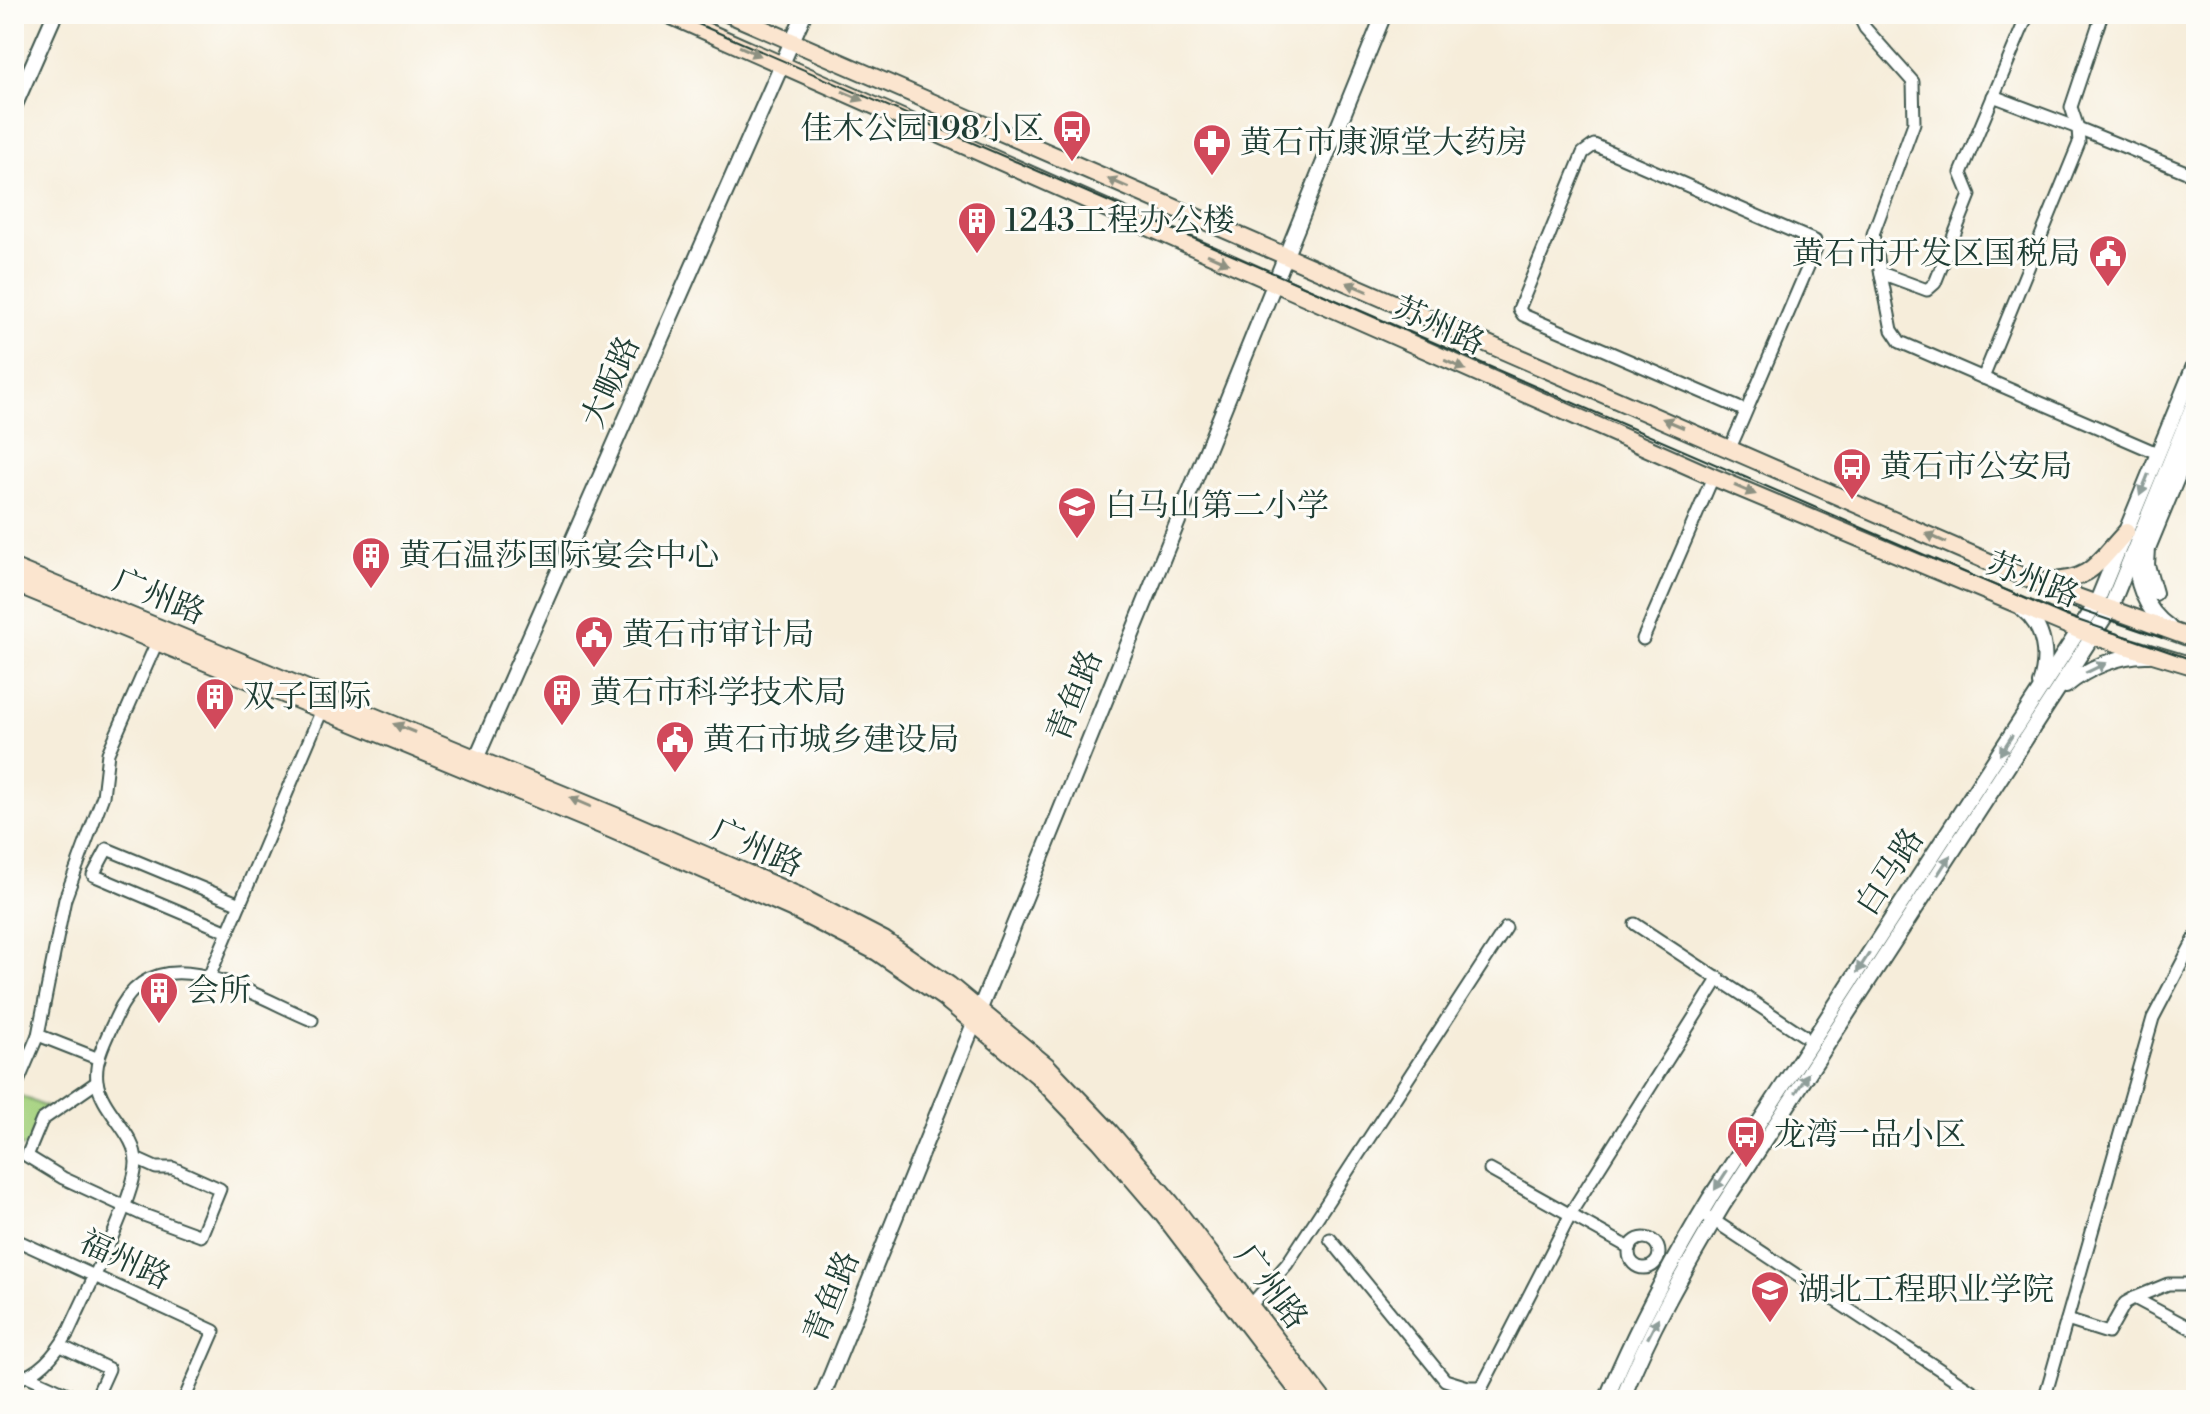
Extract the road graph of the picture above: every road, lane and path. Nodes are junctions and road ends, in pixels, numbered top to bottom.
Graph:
1 (55, 14) edge
2 (667, 14) edge
3 (729, 14) edge
4 (804, 14) edge
5 (1384, 14) edge
6 (1858, 14) edge
7 (2028, 14) edge
8 (2102, 14) edge
9 (791, 42) junction
10 (781, 65) junction
11 (1993, 96) junction
12 (14, 107) edge
13 (2078, 128) junction
14 (2196, 176) edge
15 (1284, 256) junction
16 (1881, 273) junction
17 (1273, 283) junction
18 (2196, 361) edge
19 (1983, 378) junction
20 (2196, 398) edge
21 (1746, 411) junction
22 (2196, 432) edge
23 (1730, 448) junction
24 (2157, 453) junction
25 (2189, 466) edge
26 (1713, 477) junction
27 (2144, 525) junction
28 (2126, 532) junction
29 (14, 568) edge
30 (2033, 581) junction
31 (14, 583) edge
32 (2155, 593) dead end
33 (2015, 604) junction
34 (2103, 607) junction
35 (2086, 632) junction
36 (2176, 632) junction
37 (1643, 639) dead end
38 (2196, 640) edge
39 (157, 642) junction
40 (2158, 655) junction
41 (2196, 667) edge
42 (2041, 704) junction
43 (322, 710) junction
44 (473, 766) junction
45 (75, 866) junction
46 (93, 875) junction
47 (240, 904) junction
48 (1635, 924) dead end
49 (1506, 928) dead end
50 (228, 932) junction
51 (2196, 936) edge
52 (209, 977) junction
53 (1719, 978) junction
54 (975, 1016) junction
55 (312, 1020) dead end
56 (38, 1035) junction
57 (1803, 1035) dead end
58 (99, 1059) junction
59 (97, 1082) junction
60 (14, 1091) edge
61 (136, 1159) junction
62 (1490, 1170) dead end
63 (123, 1206) junction
64 (1570, 1215) junction
65 (1707, 1216) junction
66 (14, 1239) edge
67 (1330, 1239) dead end
68 (1630, 1248) junction
69 (94, 1273) junction
70 (2196, 1284) edge
71 (2134, 1298) junction
72 (1250, 1306) junction
73 (2067, 1320) junction
74 (2196, 1331) edge
75 (61, 1346) junction
76 (30, 1377) junction
77 (14, 1380) edge
78 (81, 1400) edge
79 (95, 1400) edge
80 (184, 1400) edge
81 (821, 1400) edge
82 (1305, 1400) edge
83 (1323, 1400) edge
84 (1606, 1400) edge
85 (1622, 1400) edge
86 (1986, 1400) edge
87 (2044, 1400) edge

1 - 12 street
2 -> 10 main road, 苏州路
3 - 9 main road, 苏州路
4 - 9 street, 大畈路
5 - 15 street, 青鱼路
6 - 16 street
7 - 11 street
8 - 13 street
9 - 10 street, 大畈路
15 -> 9 main road, 苏州路
10 -> 17 main road, 苏州路
10 - 44 street, 大畈路
11 - 13 street
11 - 16 street
13 - 14 street
13 - 19 street
15 - 17 street, 青鱼路
23 -> 15 main road, 苏州路
16 - 19 street
17 -> 26 main road, 苏州路
17 - 54 street, 青鱼路
18 - 24 street, 白马路
19 - 24 street
20 - 27 street, 白马路
21 - 21 street
21 - 23 street
22 - 25 street
30 -> 23 main road, 苏州路
24 -> 28 street, 白马路
25 - 32 street
26 -> 33 main road, 苏州路
26 - 37 street
27 - 34 street, 白马路
27 - 36 street
28 - 30 main road
28 - 34 street, 白马路
44 -> 29 main road, 广州路
30 - 34 main road, 苏州路
31 - 39 main road, 广州路
33 - 35 main road, 苏州路
33 - 42 street
34 - 35 street, 白马路
34 - 36 main road, 苏州路
35 - 40 main road, 苏州路
35 - 42 street, 白马路
36 - 38 main road, 苏州路
39 - 43 main road, 广州路
39 - 45 street
40 - 41 main road, 苏州路
42 -> 40 street
42 - 65 street, 白马路
43 - 44 main road, 广州路
43 - 47 street
44 - 54 main road, 广州路
45 - 46 street
45 - 56 street
46 - 47 street
46 - 50 street
47 - 50 street
48 - 53 street
49 - 72 street
50 - 52 street
51 - 73 street
52 - 55 street
52 - 58 street
53 - 57 street
53 - 64 street
54 - 72 main road, 广州路
54 - 81 street, 青鱼路
54 - 82 main road, 广州路
56 - 58 street
56 - 60 street
58 - 59 street
59 - 61 street
59 - 63 street
61 - 63 street
61 - 63 street
62 - 64 street
63 - 69 street
64 - 67 street
64 - 68 street
65 - 84 street, 白马路
85 -> 65 street, 白马路
65 - 86 street
66 - 69 street, 福州路
68 - 68 street
69 - 75 street
69 - 80 street, 福州路
70 - 71 street
71 - 73 street
71 - 74 street
72 - 83 main road, 广州路
73 - 87 street
75 - 76 street
75 - 79 street
76 - 77 street
76 - 78 street

